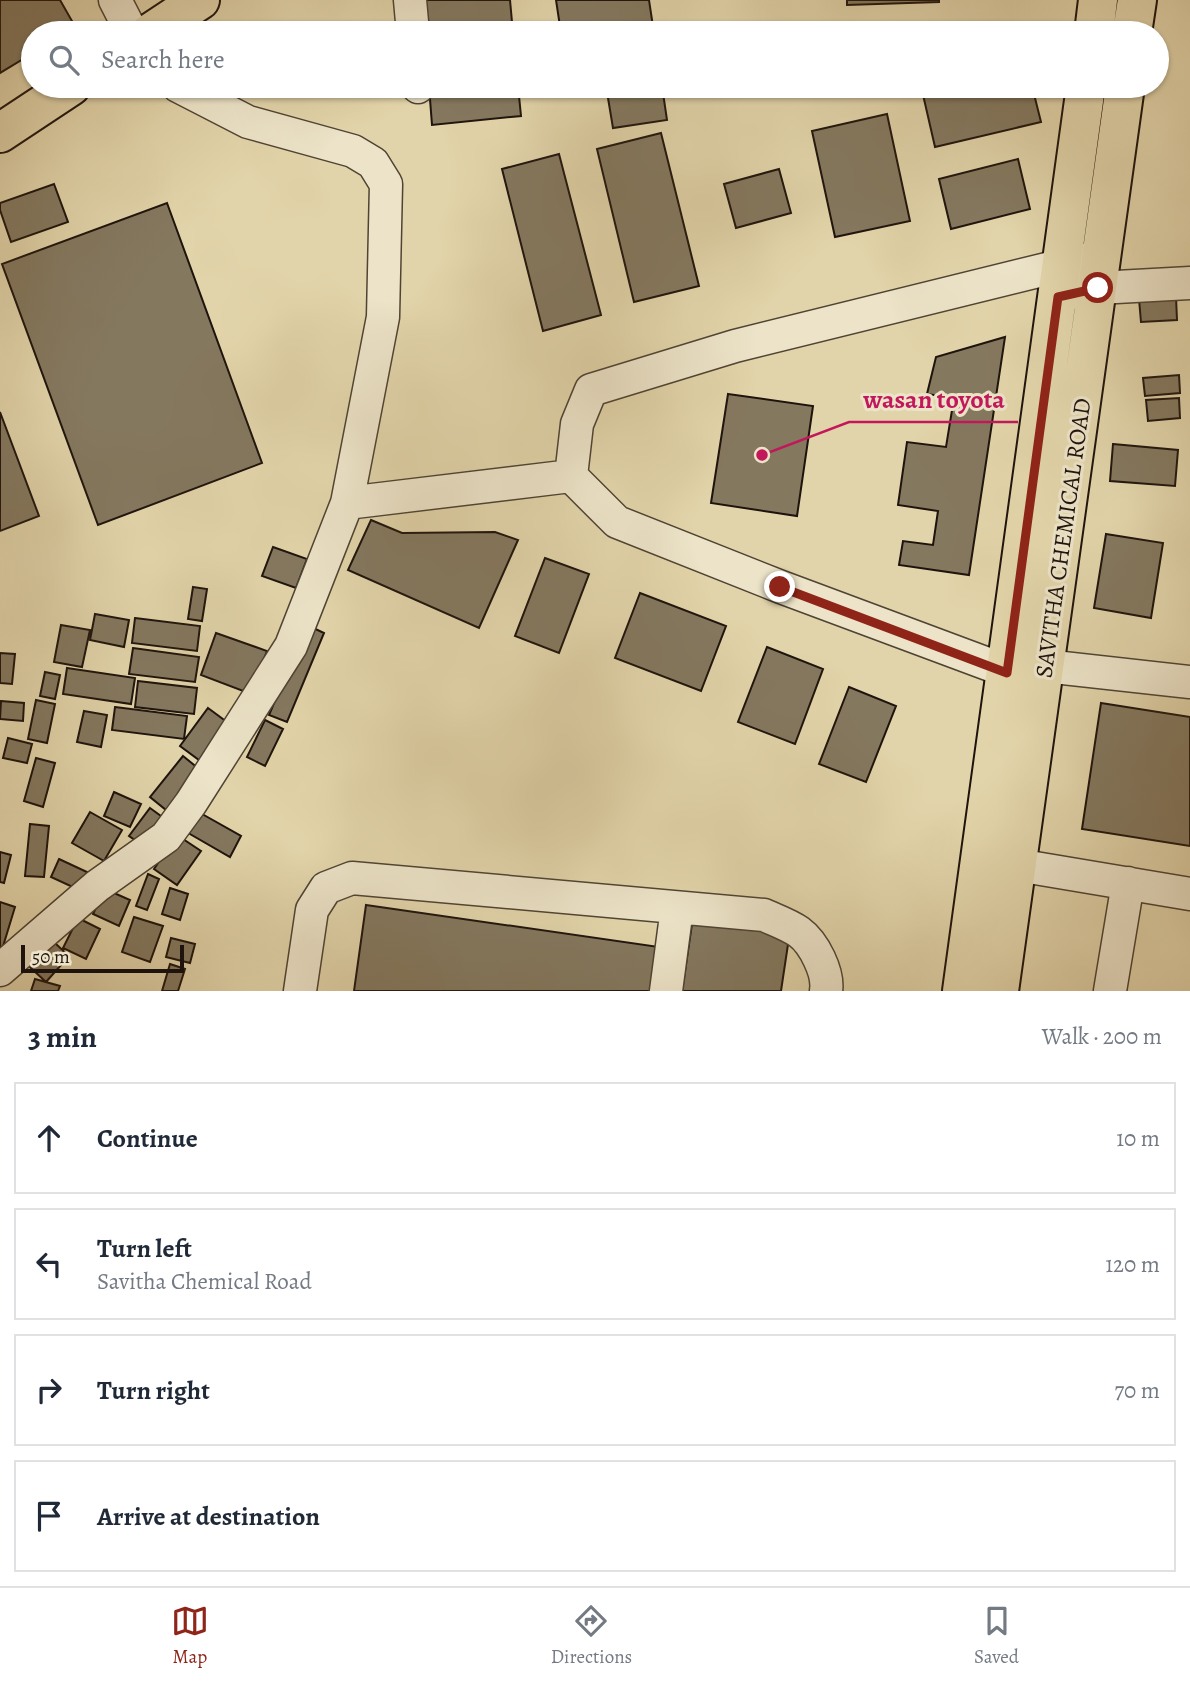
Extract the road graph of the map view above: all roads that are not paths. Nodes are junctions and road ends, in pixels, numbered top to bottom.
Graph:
1 (115, 0) edge
2 (200, 0) edge
3 (410, 0) edge
4 (1098, 0) edge
5 (1137, 0) edge
6 (126, 21) edge
7 (168, 21) edge
8 (412, 21) edge
9 (1095, 21) edge
10 (1134, 21) edge
11 (53, 98) edge
12 (201, 98) edge
13 (1084, 98) edge
14 (1123, 98) edge
15 (0, 133) edge
16 (1100, 272) junction
17 (1060, 281) junction
18 (1190, 283) edge
19 (571, 476) junction
20 (347, 503) junction
21 (1031, 674) junction
22 (1190, 682) edge
23 (1017, 865) junction
24 (1128, 883) junction
25 (1190, 894) edge
26 (677, 908) junction
27 (0, 970) edge
28 (300, 991) edge
29 (666, 991) edge
30 (826, 991) edge
31 (962, 991) edge
32 (999, 991) edge
33 (1110, 991) edge

1 - 6 street
2 - 7 main road
3 - 8 street
4 - 9 main road
5 - 10 main road
11 - 15 main road
12 - 20 street
13 - 17 main road, SAVITHA CHEMICAL ROAD
14 - 16 main road, SAVITHA CHEMICAL ROAD
16 - 17 street
16 - 18 street
16 - 21 main road, SAVITHA CHEMICAL ROAD
17 - 19 street
17 - 21 main road, SAVITHA CHEMICAL ROAD
19 - 20 street
19 - 21 street
20 - 27 street
21 - 22 street
21 - 23 main road, SAVITHA CHEMICAL ROAD
21 - 31 main road, SAVITHA CHEMICAL ROAD
23 - 24 street
23 - 32 main road, SAVITHA CHEMICAL ROAD
24 - 25 street
24 - 33 street
26 - 28 street
26 - 29 street
26 - 30 street

